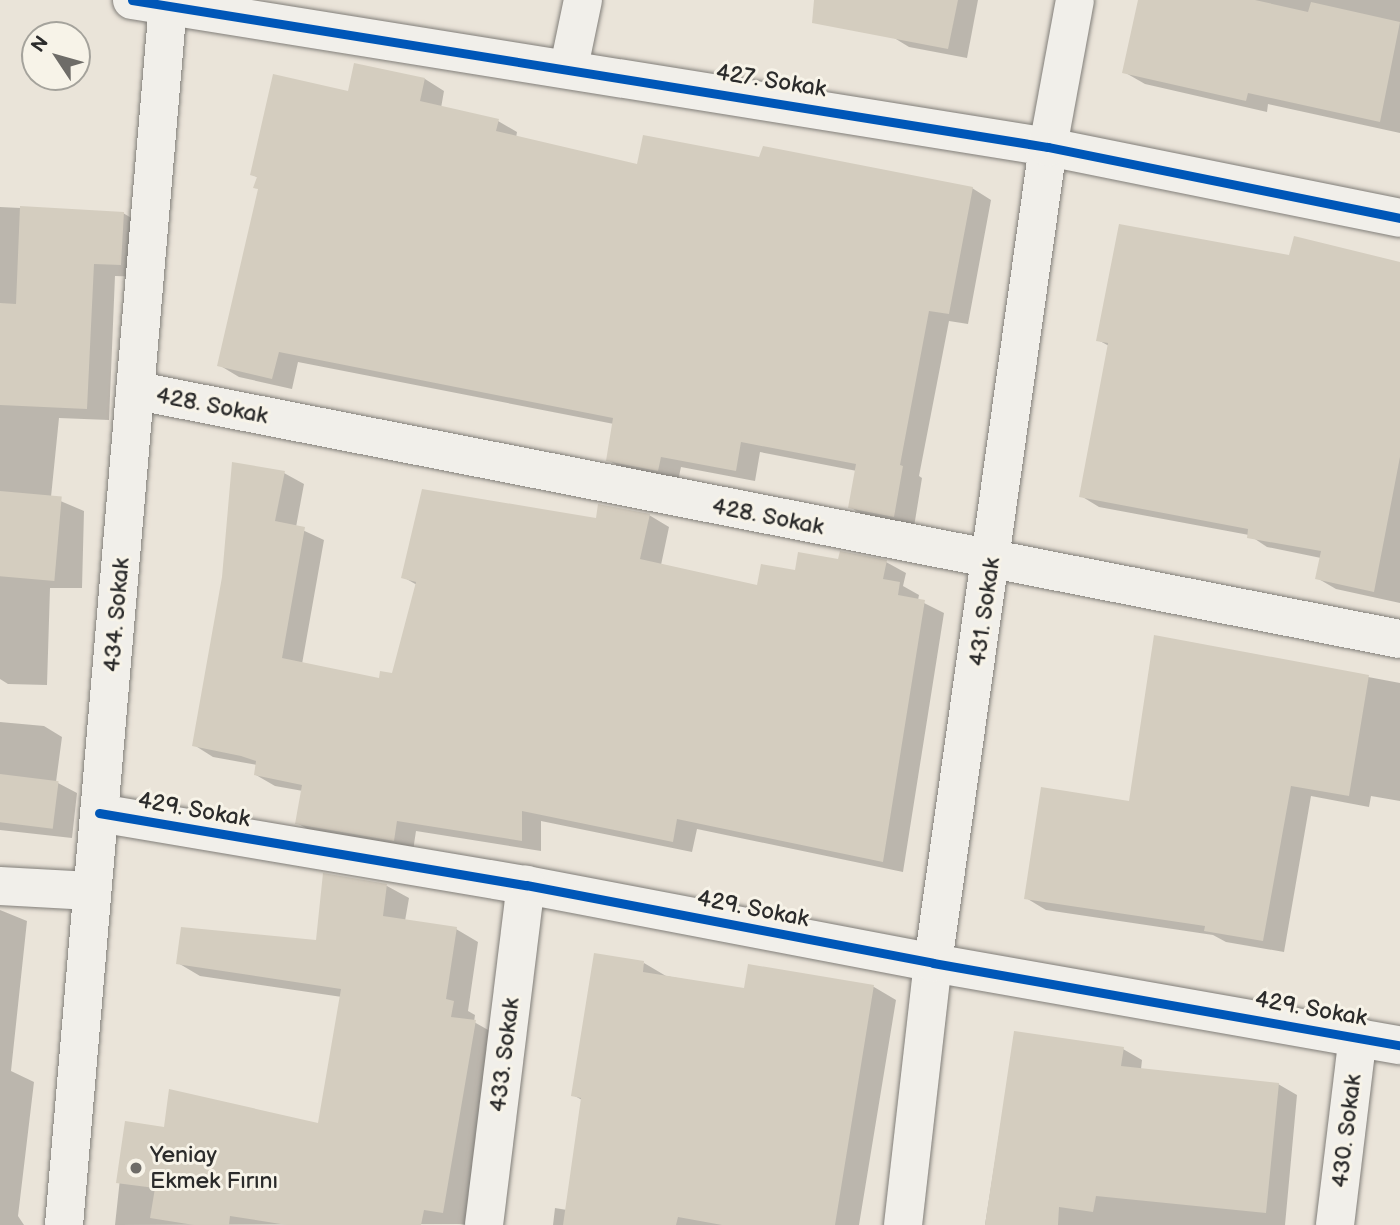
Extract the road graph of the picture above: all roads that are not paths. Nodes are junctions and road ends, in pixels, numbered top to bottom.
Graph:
1 (583, 0) edge
2 (1075, 0) edge
3 (150, 3) edge
4 (569, 67) junction
5 (1048, 147) junction
6 (1400, 218) edge
7 (138, 391) junction
8 (992, 562) junction
9 (1400, 639) edge
10 (99, 813) junction
11 (526, 885) junction
12 (0, 886) edge
13 (91, 891) junction
14 (933, 963) junction
15 (1358, 1036) junction
16 (1400, 1045) edge
17 (64, 1225) edge
18 (484, 1225) edge
19 (903, 1225) edge
20 (1335, 1225) edge

1 - 4 street
2 - 5 street, 431. Sokak
3 - 4 street, 427. Sokak
3 - 7 street, 434. Sokak
4 - 5 street, 427. Sokak
5 - 6 street, 427. Sokak
5 - 8 street, 431. Sokak
7 - 8 street, 428. Sokak
7 - 10 street, 434. Sokak
8 - 9 street, 428. Sokak
8 - 14 street, 431. Sokak
10 - 11 street, 429. Sokak
10 - 13 street, 434. Sokak
11 - 14 street, 429. Sokak
11 - 18 street, 433. Sokak
12 - 13 street
13 - 17 street, 434. Sokak
14 - 15 street, 429. Sokak
14 - 19 street, 431. Sokak
15 - 16 street, 429. Sokak
15 - 20 street, 430. Sokak

